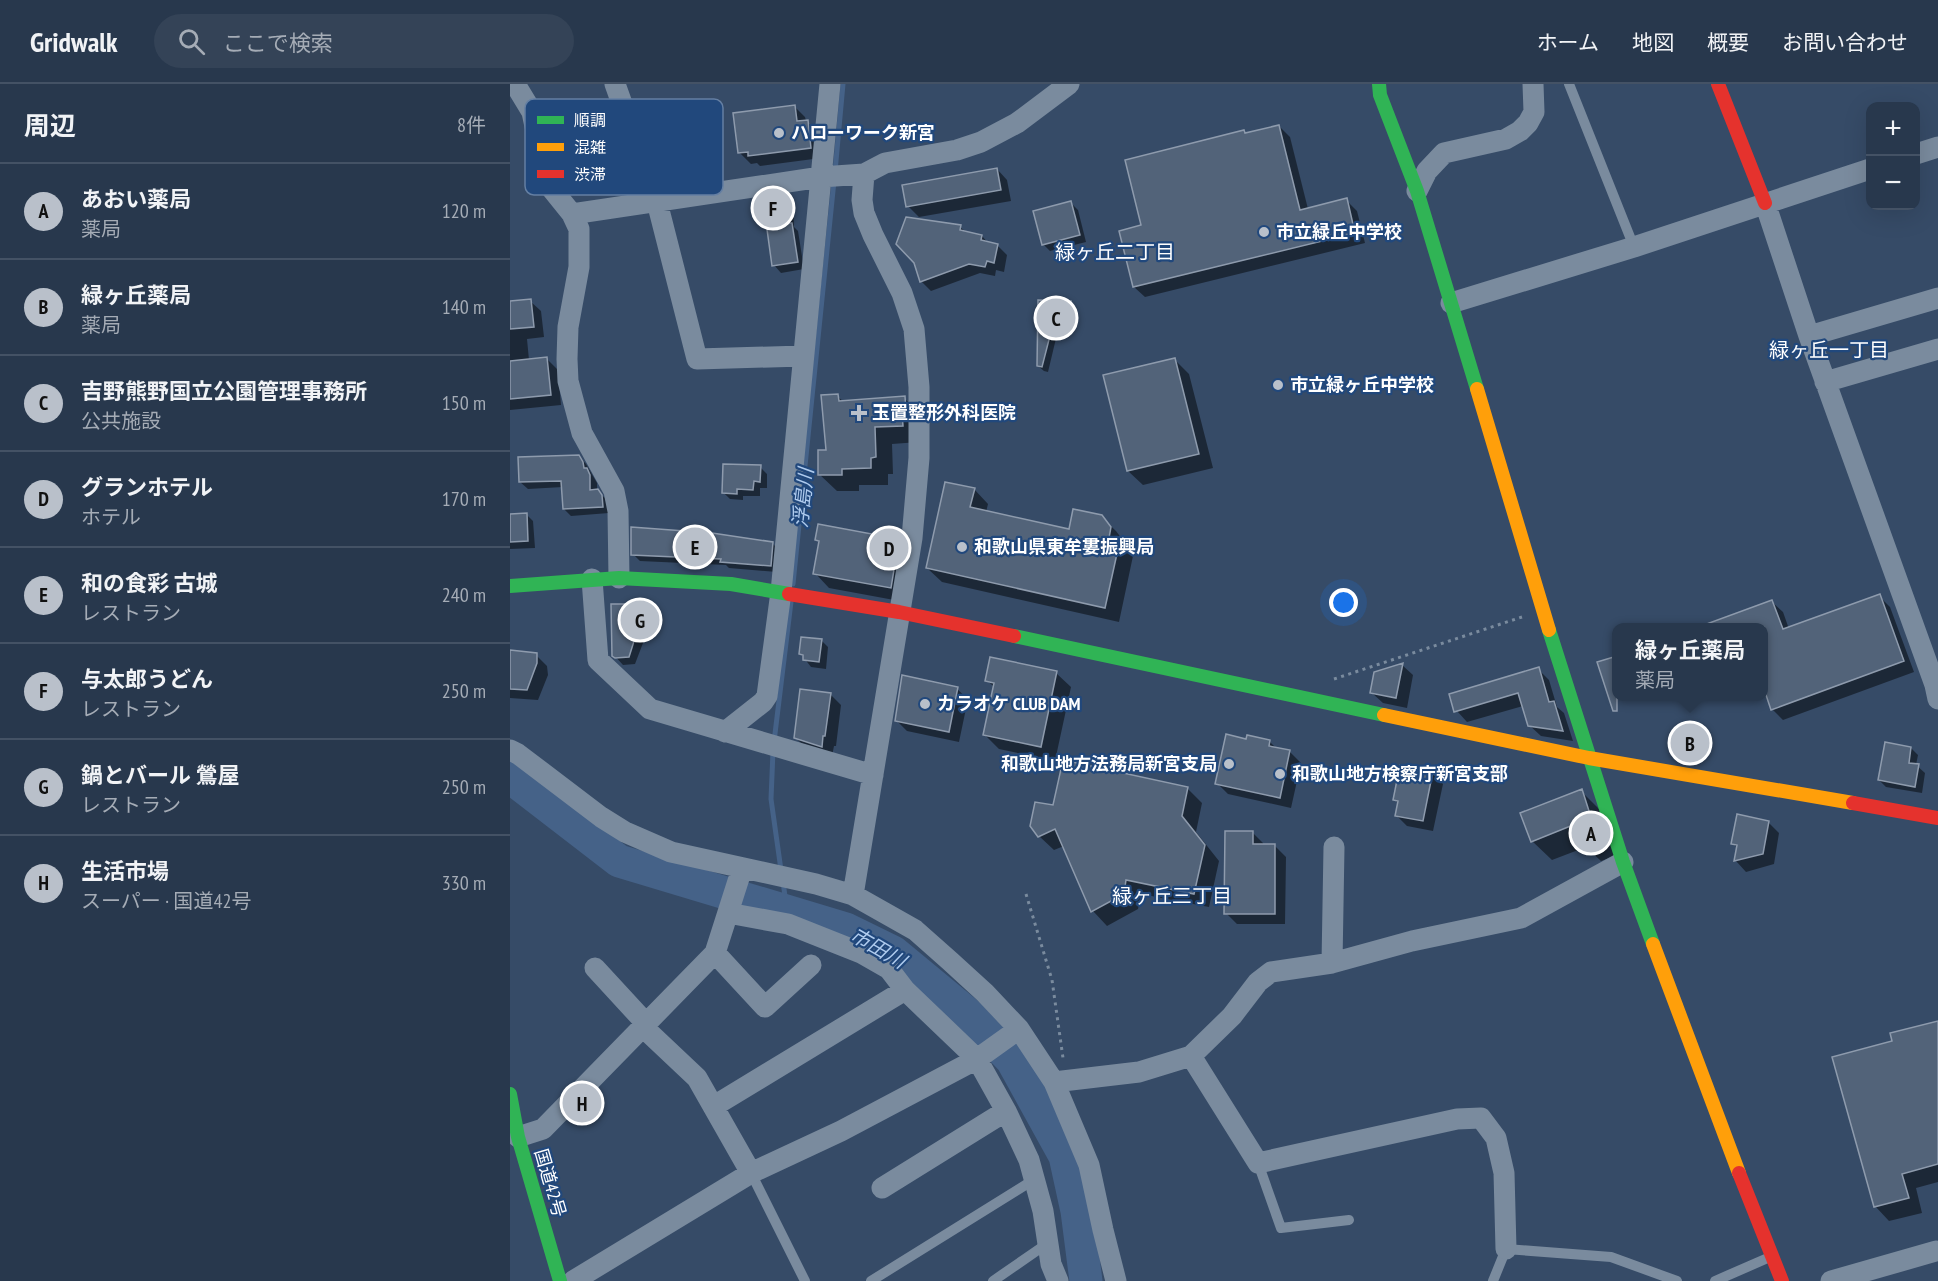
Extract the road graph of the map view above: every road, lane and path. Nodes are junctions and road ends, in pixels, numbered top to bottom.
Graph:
1 (515, 84) edge
2 (615, 84) edge
3 (830, 84) edge
4 (1069, 84) edge
5 (1379, 84) edge
6 (1533, 84) edge
7 (1569, 84) edge
8 (1718, 84) edge
9 (620, 99) edge
10 (525, 100) edge
11 (1938, 147) edge
12 (1920, 153) edge
13 (1866, 170) edge
14 (864, 174) junction
15 (821, 177) junction
16 (1418, 191) junction
17 (723, 192) edge
18 (557, 195) edge
19 (655, 195) edge
20 (703, 195) edge
21 (657, 202) junction
22 (1765, 203) junction
23 (573, 214) junction
24 (1634, 247) junction
25 (1938, 298) edge
26 (1451, 303) junction
27 (1809, 336) junction
28 (1938, 349) edge
29 (803, 356) junction
30 (1825, 382) junction
31 (619, 578) junction
32 (592, 579) junction
33 (510, 586) edge
34 (781, 592) junction
35 (1544, 610) junction
36 (899, 612) junction
37 (1938, 699) edge
38 (1327, 704) junction
39 (725, 732) junction
40 (510, 750) edge
41 (1589, 758) junction
42 (873, 775) junction
43 (1938, 818) edge
44 (1334, 847) dead end
45 (1623, 862) junction
46 (739, 873) junction
47 (1026, 894) dead end
48 (853, 895) junction
49 (728, 913) junction
50 (715, 953) junction
51 (1332, 963) junction
52 (811, 965) dead end
53 (595, 969) dead end
54 (905, 990) junction
55 (644, 1028) junction
56 (1019, 1029) junction
57 (1191, 1056) junction
58 (977, 1059) junction
59 (1060, 1082) junction
60 (510, 1094) edge
61 (714, 1106) junction
62 (1006, 1111) junction
63 (518, 1137) junction
64 (1258, 1163) junction
65 (752, 1173) junction
66 (519, 1174) edge
67 (1035, 1179) junction
68 (882, 1188) dead end
69 (1349, 1220) dead end
70 (1048, 1243) junction
71 (1506, 1249) junction
72 (1936, 1251) dead end
73 (1773, 1255) junction
74 (560, 1281) edge
75 (573, 1281) edge
76 (806, 1281) edge
77 (871, 1281) edge
78 (993, 1281) edge
79 (1058, 1281) edge
80 (1116, 1281) edge
81 (1493, 1281) edge
82 (1677, 1281) edge
83 (1715, 1281) edge
84 (1782, 1281) edge
85 (1831, 1281) edge

1 - 10 street
2 - 9 street
3 - 15 street
4 - 14 street
5 - 16 main road
6 - 16 street
7 - 24 lane
8 - 22 main road
11 - 12 street
13 - 22 street
14 - 15 street
14 - 36 street
15 - 17 street
15 - 29 street
16 - 26 main road
18 - 23 street
19 - 21 street
20 - 21 street
21 - 23 street
21 - 29 street
22 - 24 street
22 - 27 street
23 - 31 street
24 - 26 street
25 - 27 street
26 - 35 main road
27 - 30 street
28 - 30 street
29 - 34 street
30 - 37 street
31 - 32 main road
31 - 34 main road
32 - 33 main road
32 - 39 street
34 - 36 main road
34 - 39 street
35 - 38 path
35 - 41 main road
36 - 38 main road
36 - 42 street
38 - 41 main road
39 - 42 street
40 - 46 street
41 - 43 main road
41 - 45 main road
42 - 48 street
44 - 51 street
45 - 51 street
45 - 73 main road
46 - 48 street
46 - 49 street
47 - 59 path
48 - 56 street
49 - 50 street
49 - 54 street
50 - 52 street
50 - 55 street
51 - 57 street
53 - 55 street
54 - 58 street
54 - 61 street
55 - 61 street
55 - 63 street
56 - 58 street
56 - 59 street
57 - 59 street
57 - 64 street
58 - 62 street
58 - 65 street
59 - 80 street
60 - 63 main road, 国道42号
61 - 65 street
62 - 67 street
62 - 68 street
63 - 66 main road, 国道42号
64 - 69 lane
64 - 71 street
65 - 75 street
65 - 76 lane
66 - 74 main road, 国道42号
67 - 70 street
67 - 77 lane
70 - 78 lane
70 - 79 street
71 - 81 lane
71 - 82 lane
72 - 85 street
73 - 83 lane
73 - 84 main road

